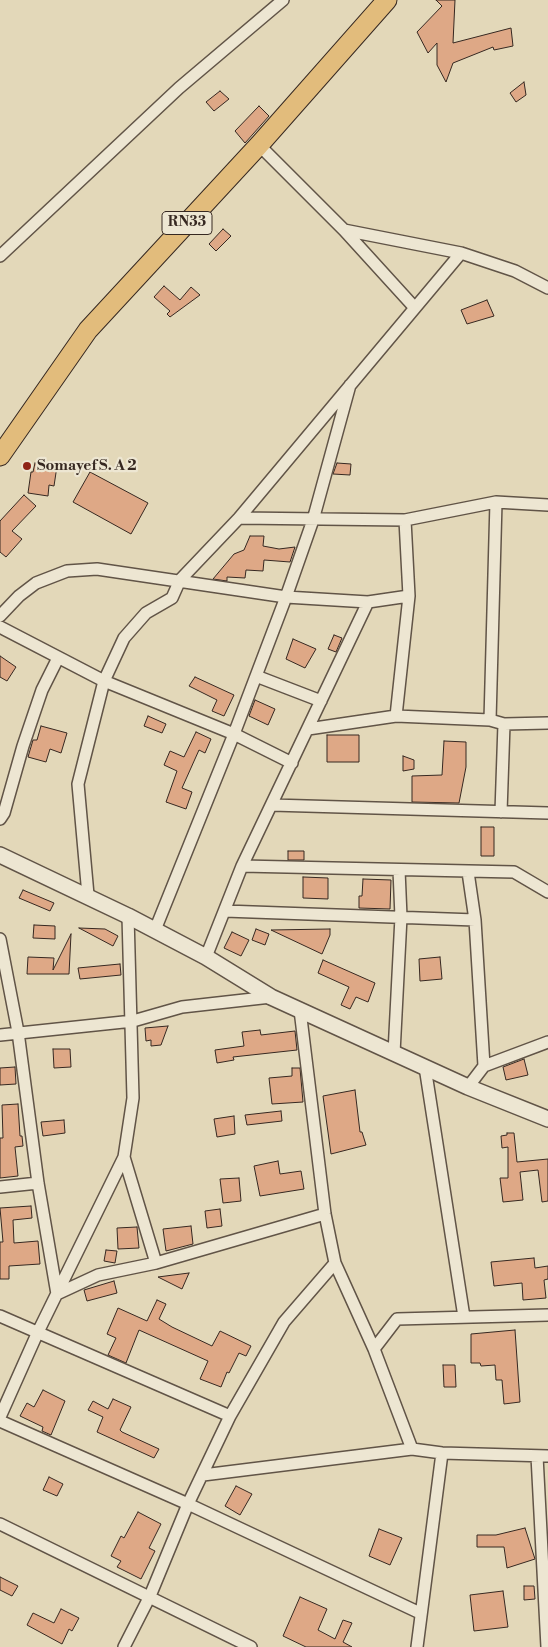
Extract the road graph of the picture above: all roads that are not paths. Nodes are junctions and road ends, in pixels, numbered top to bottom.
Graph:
1 (282, 0) edge
2 (386, 0) edge
3 (259, 144) junction
4 (344, 230) junction
5 (460, 253) junction
6 (0, 256) edge
7 (548, 288) edge
8 (415, 308) junction
9 (352, 381) junction
10 (0, 456) edge
11 (496, 502) junction
12 (548, 504) edge
13 (238, 518) junction
14 (313, 520) junction
15 (405, 520) junction
16 (180, 580) junction
17 (409, 596) junction
18 (286, 597) junction
19 (368, 602) junction
20 (0, 616) edge
21 (0, 627) edge
22 (58, 658) junction
23 (256, 676) junction
24 (104, 681) junction
25 (321, 701) junction
26 (396, 716) junction
27 (490, 720) junction
28 (548, 723) edge
29 (504, 724) junction
30 (308, 729) junction
31 (234, 734) junction
32 (292, 763) junction
33 (272, 805) junction
34 (501, 812) junction
35 (548, 813) edge
36 (0, 819) edge
37 (0, 855) edge
38 (242, 866) junction
39 (399, 870) junction
40 (468, 872) junction
41 (548, 892) edge
42 (88, 895) junction
43 (225, 911) junction
44 (128, 916) junction
45 (401, 917) junction
46 (475, 920) junction
47 (155, 930) junction
48 (0, 939) edge
49 (206, 957) junction
50 (271, 997) junction
51 (300, 1010) junction
52 (133, 1021) junction
53 (18, 1032) junction
54 (0, 1035) edge
55 (548, 1042) edge
56 (394, 1053) junction
57 (484, 1066) junction
58 (425, 1067) junction
59 (468, 1087) junction
60 (548, 1118) edge
61 (124, 1157) junction
62 (38, 1183) junction
63 (0, 1187) edge
64 (325, 1214) junction
65 (156, 1263) junction
66 (335, 1263) junction
67 (57, 1294) junction
68 (548, 1315) edge
69 (0, 1316) edge
70 (464, 1317) junction
71 (37, 1334) junction
72 (374, 1349) junction
73 (0, 1416) edge
74 (230, 1416) junction
75 (0, 1421) edge
76 (412, 1449) junction
77 (442, 1453) junction
78 (542, 1456) edge
79 (203, 1475) junction
80 (188, 1504) junction
81 (0, 1524) edge
82 (150, 1596) junction
83 (420, 1613) junction
84 (124, 1647) edge
85 (251, 1647) edge
86 (417, 1647) edge
87 (547, 1647) edge

1 - 6 street
2 - 3 main road, RN33
3 - 4 street
3 - 10 main road, RN33
4 - 5 street
4 - 8 street
5 - 7 street
5 - 8 street
8 - 9 street
9 - 13 street
9 - 14 street
11 - 12 street
11 - 15 street
11 - 27 street
13 - 14 street
13 - 16 street
14 - 15 street
14 - 18 street
15 - 17 street
16 - 18 street
16 - 20 street
16 - 24 street
17 - 19 street
17 - 26 street
18 - 19 street
18 - 23 street
19 - 25 street
21 - 22 street
22 - 24 street
22 - 36 street
23 - 25 street
23 - 31 street
24 - 31 street
24 - 42 street
25 - 30 street
26 - 27 street
26 - 30 street
27 - 29 street
28 - 29 street
29 - 34 street
30 - 32 street
31 - 32 street
31 - 47 street
32 - 33 street
33 - 34 street
33 - 38 street
34 - 35 street
37 - 42 street
38 - 39 street
38 - 43 street
39 - 40 street
39 - 45 street
40 - 41 street
40 - 46 street
42 - 44 street
43 - 45 street
43 - 49 street
44 - 47 street
44 - 52 street
45 - 46 street
45 - 56 street
46 - 57 street
47 - 49 street
48 - 53 street
49 - 50 street
50 - 51 street
50 - 52 street
51 - 56 street
51 - 64 street
52 - 53 street
52 - 61 street
53 - 54 street
53 - 62 street
55 - 57 street
56 - 58 street
57 - 59 street
58 - 59 street
58 - 70 street
59 - 60 street
61 - 65 street
61 - 67 street
62 - 63 street
62 - 67 street
64 - 65 street
64 - 66 street
65 - 67 street
66 - 72 street
66 - 74 street
67 - 71 street
68 - 70 street
69 - 71 street
70 - 72 street
71 - 73 street
71 - 74 street
72 - 76 street
74 - 79 street
75 - 80 street
76 - 77 street
76 - 79 street
77 - 78 street
77 - 83 street
78 - 87 street
79 - 80 street
80 - 82 street
80 - 83 street
81 - 82 street
82 - 84 street
82 - 85 street
83 - 86 street

